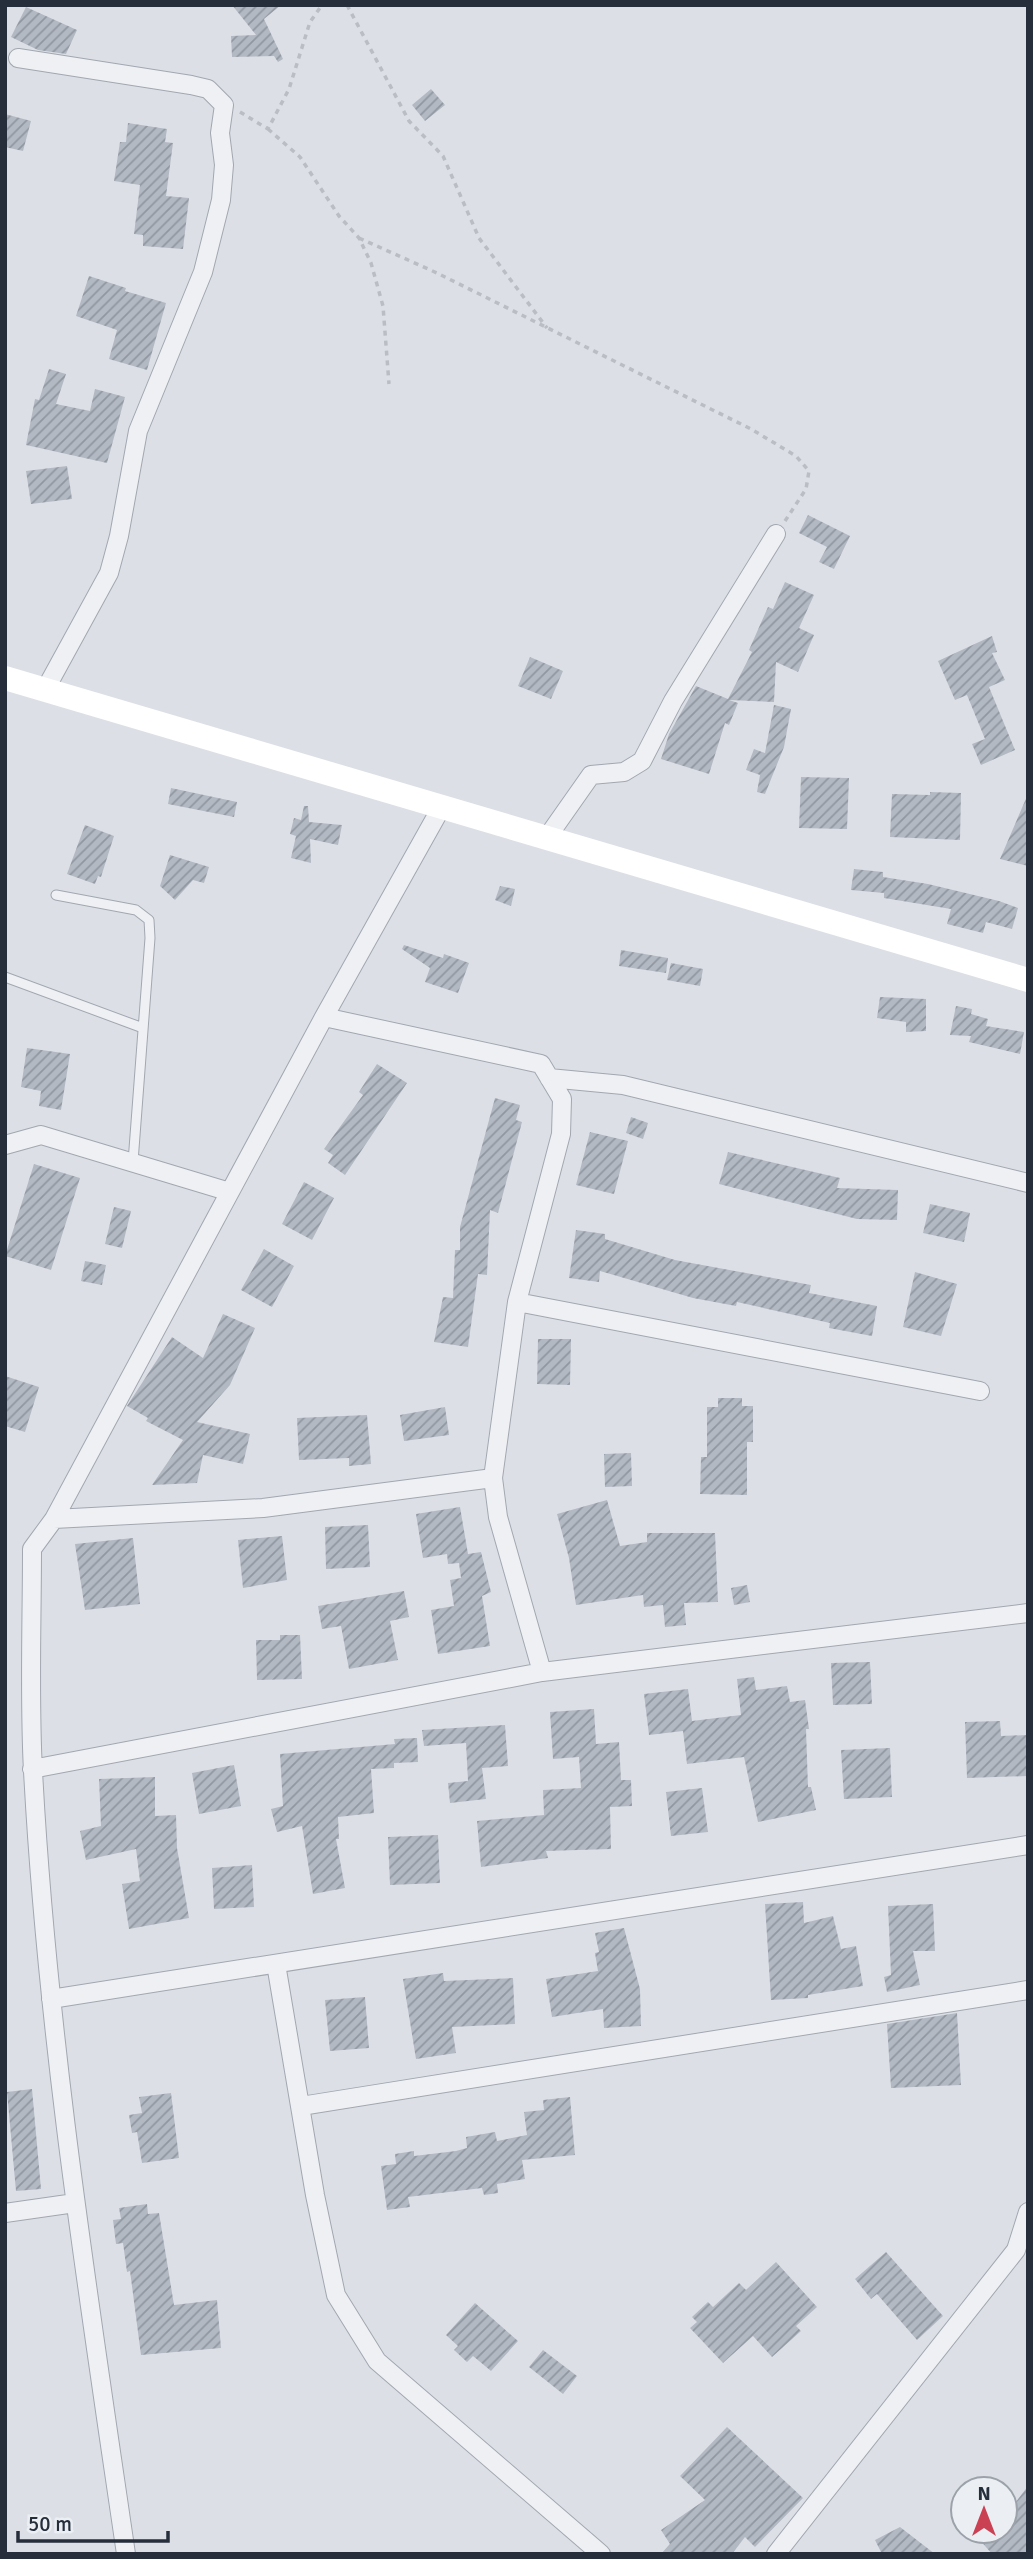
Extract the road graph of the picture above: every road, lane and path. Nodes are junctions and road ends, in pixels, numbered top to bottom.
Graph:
1 (323, 5) edge
2 (347, 5) edge
3 (18, 58) dead end
4 (224, 105) junction
5 (268, 129) junction
6 (359, 237) junction
7 (548, 330) junction
8 (389, 384) dead end
9 (776, 534) joint
10 (5, 678) edge
11 (45, 690) junction
12 (441, 808) junction
13 (546, 839) junction
14 (56, 895) dead end
15 (5, 977) edge
16 (1028, 979) edge
17 (324, 1017) junction
18 (143, 1028) junction
19 (550, 1078) junction
20 (5, 1145) edge
21 (132, 1162) junction
22 (1028, 1183) edge
23 (230, 1192) junction
24 (517, 1302) junction
25 (980, 1391) dead end
26 (492, 1478) junction
27 (54, 1520) junction
28 (1028, 1613) edge
29 (541, 1672) junction
30 (33, 1769) junction
31 (1028, 1845) edge
32 (276, 1964) junction
33 (1028, 1990) edge
34 (51, 1999) junction
35 (301, 2106) junction
36 (75, 2203) junction
37 (5, 2213) edge
38 (1028, 2213) edge
39 (125, 2554) edge
40 (601, 2554) edge
41 (776, 2554) edge

1 - 5 path
2 - 7 path
3 - 4 street
4 - 5 path
4 - 11 street
5 - 6 path
6 - 7 path
6 - 8 path
7 - 9 path
9 - 13 street
10 - 11 main road
11 - 12 main road
12 - 13 main road
12 - 17 street
13 - 16 main road
14 - 18 lane
15 - 18 lane
17 - 19 street
17 - 23 street
18 - 21 lane
19 - 22 street
19 - 24 street
20 - 21 street
21 - 23 street
23 - 27 street
24 - 25 street
24 - 26 street
26 - 27 street
26 - 29 street
27 - 30 street
28 - 29 street
29 - 30 street
30 - 34 street
31 - 32 street
32 - 34 street
32 - 35 street
33 - 35 street
34 - 36 street
35 - 40 street
36 - 37 street
36 - 39 street
38 - 41 street

